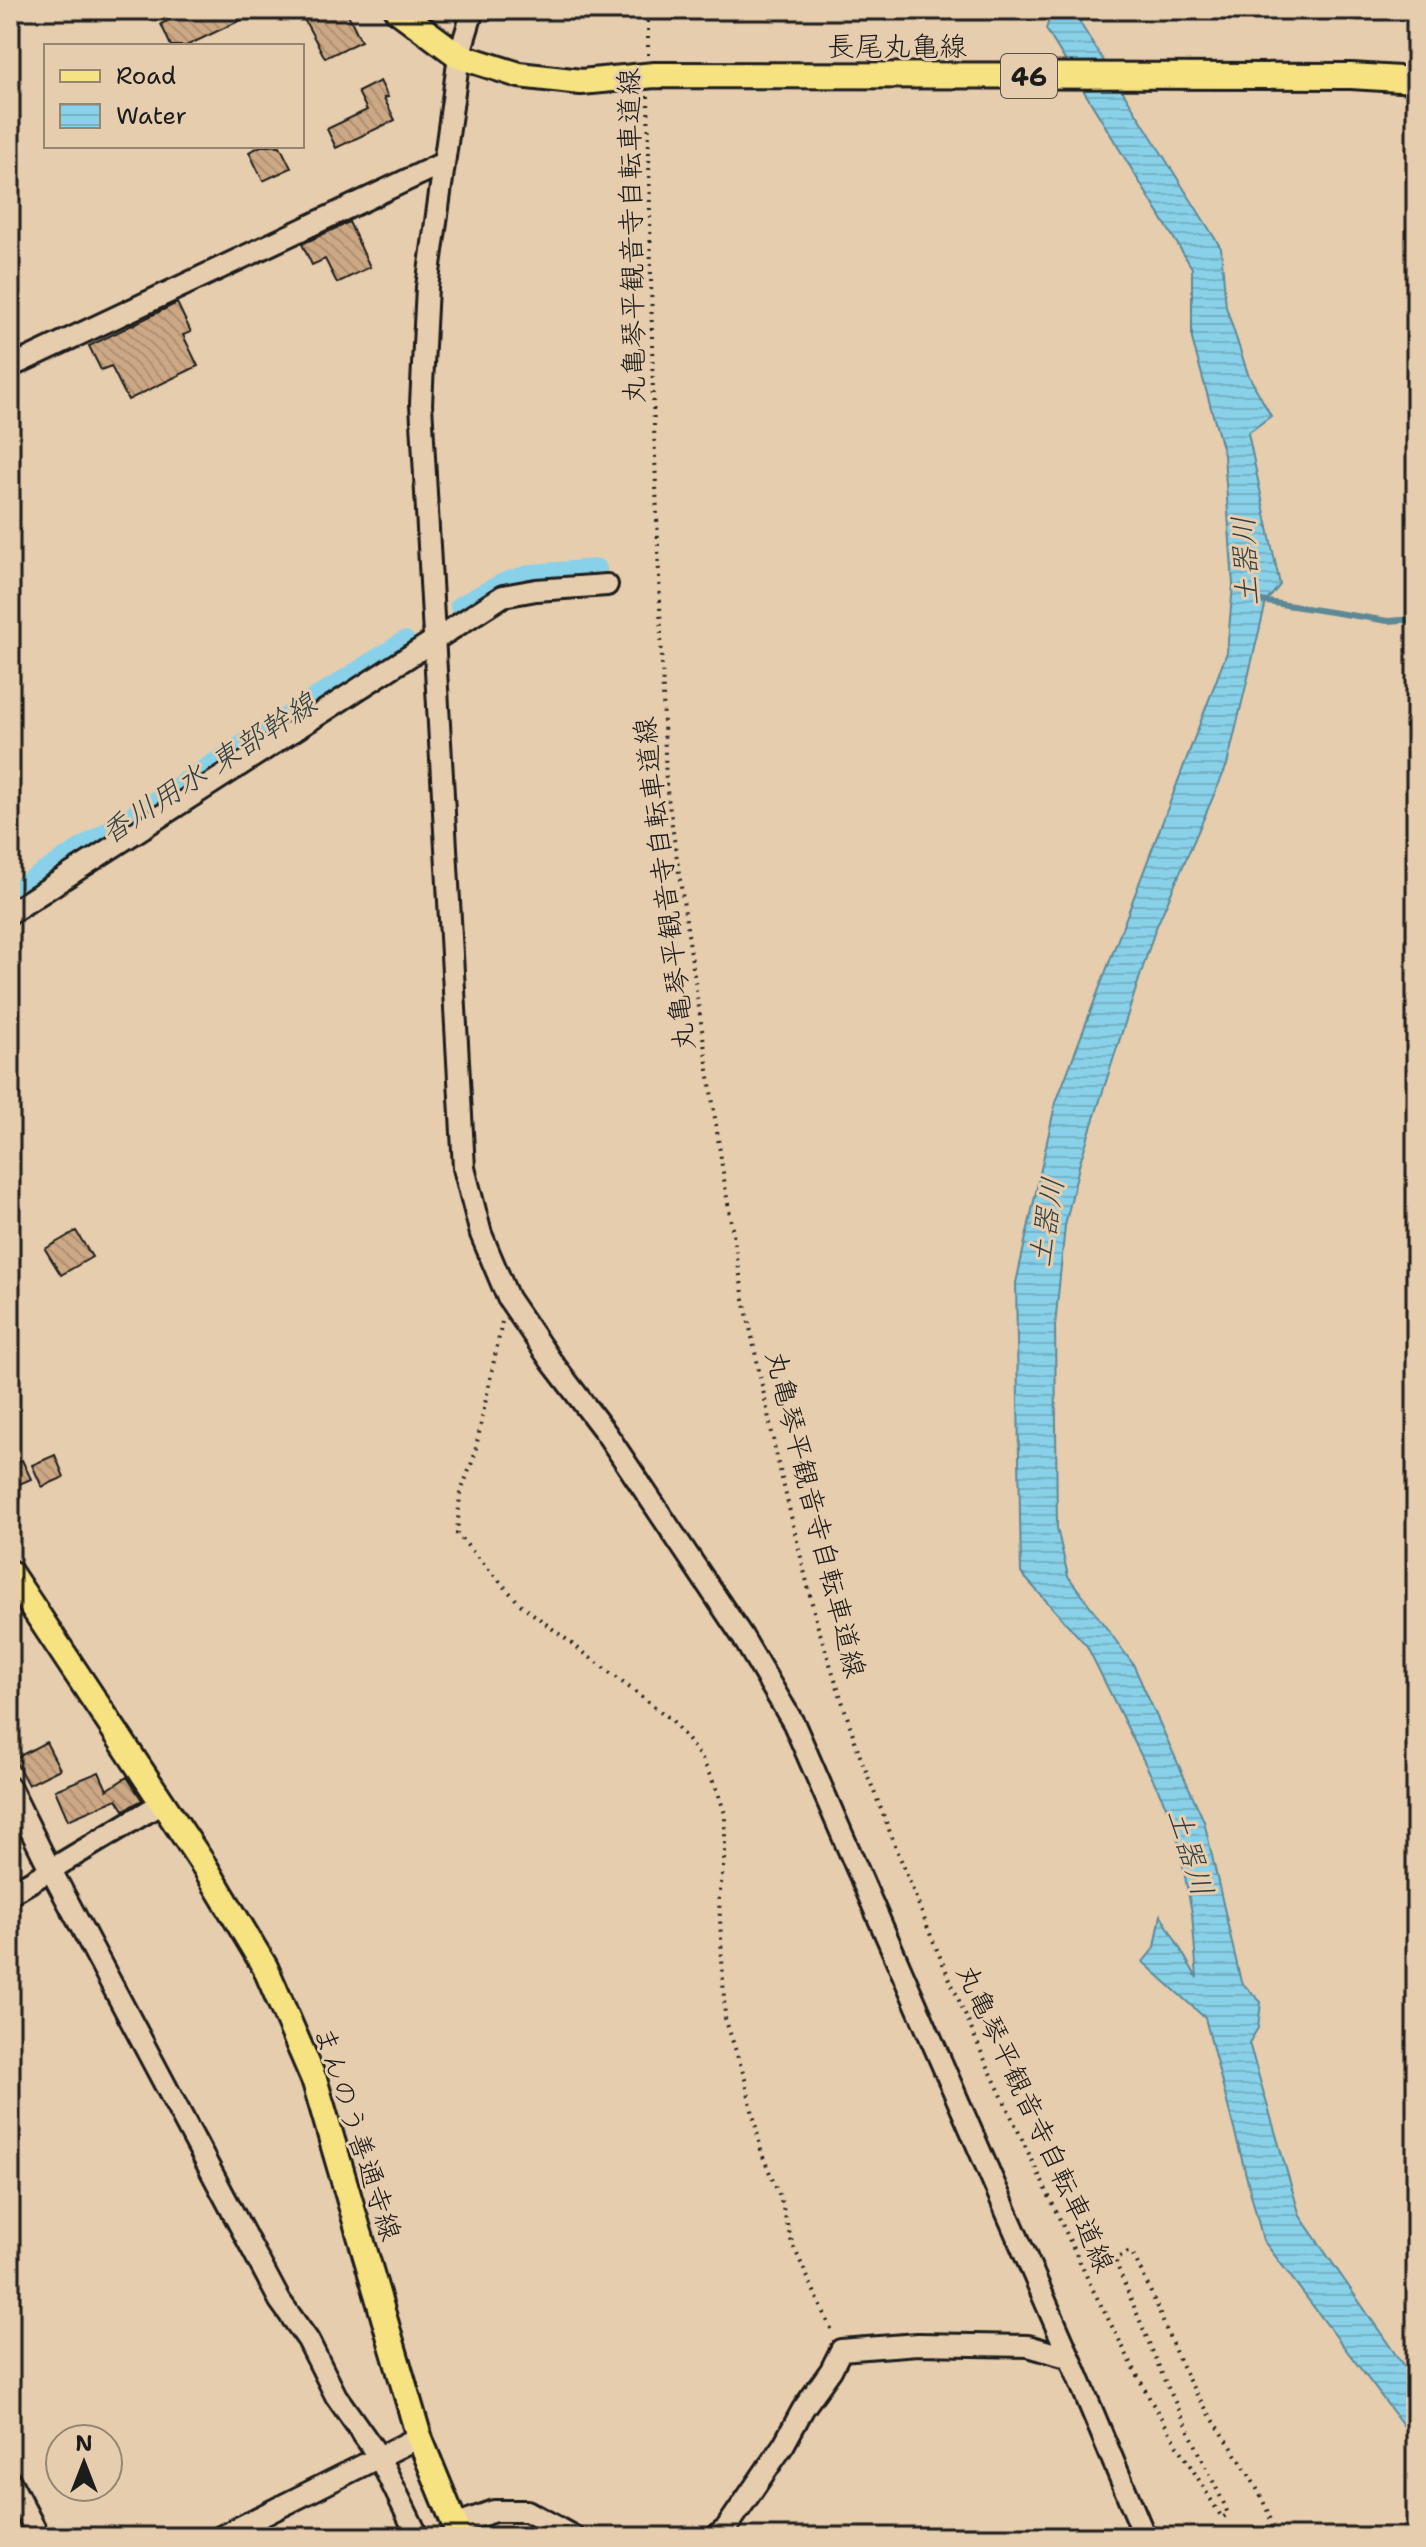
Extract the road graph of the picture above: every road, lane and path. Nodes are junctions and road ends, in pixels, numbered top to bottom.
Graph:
1 (397, 10) edge
2 (473, 10) edge
3 (648, 10) edge
4 (459, 56) junction
5 (651, 75) junction
6 (1410, 79) edge
7 (443, 163) junction
8 (10, 367) edge
9 (607, 585) dead end
10 (435, 638) junction
11 (11, 908) edge
12 (508, 1298) junction
13 (10, 1573) edge
14 (10, 1788) edge
15 (162, 1803) junction
16 (50, 1870) junction
17 (10, 1894) edge
18 (841, 2350) junction
19 (1070, 2358) junction
20 (419, 2437) junction
21 (379, 2457) junction
22 (10, 2481) edge
23 (458, 2531) edge
24 (39, 2537) edge
25 (220, 2537) edge
26 (418, 2537) edge
27 (574, 2537) edge
28 (715, 2537) edge
29 (1145, 2537) edge
30 (1275, 2537) edge

1 - 4 main road, 長尾丸亀線 / 46
2 - 4 street
3 - 5 path, 丸亀琴平観音寺自転車道線
4 - 5 main road, 長尾丸亀線 / 46
4 - 7 street
5 - 6 main road, 長尾丸亀線 / 46
5 - 30 path, 丸亀琴平観音寺自転車道線
7 - 8 street
7 - 10 street
9 - 10 street
10 - 11 street
10 - 12 street
12 - 18 path
12 - 19 street
13 - 15 main road, まんのう善通寺線
14 - 16 street
15 - 16 street
15 - 20 main road, まんのう善通寺線
16 - 17 street
16 - 21 street
18 - 19 street
18 - 28 street
19 - 29 street
20 - 21 street
20 - 23 main road, まんのう善通寺線
21 - 25 street
21 - 26 street
22 - 24 street
23 - 27 street

